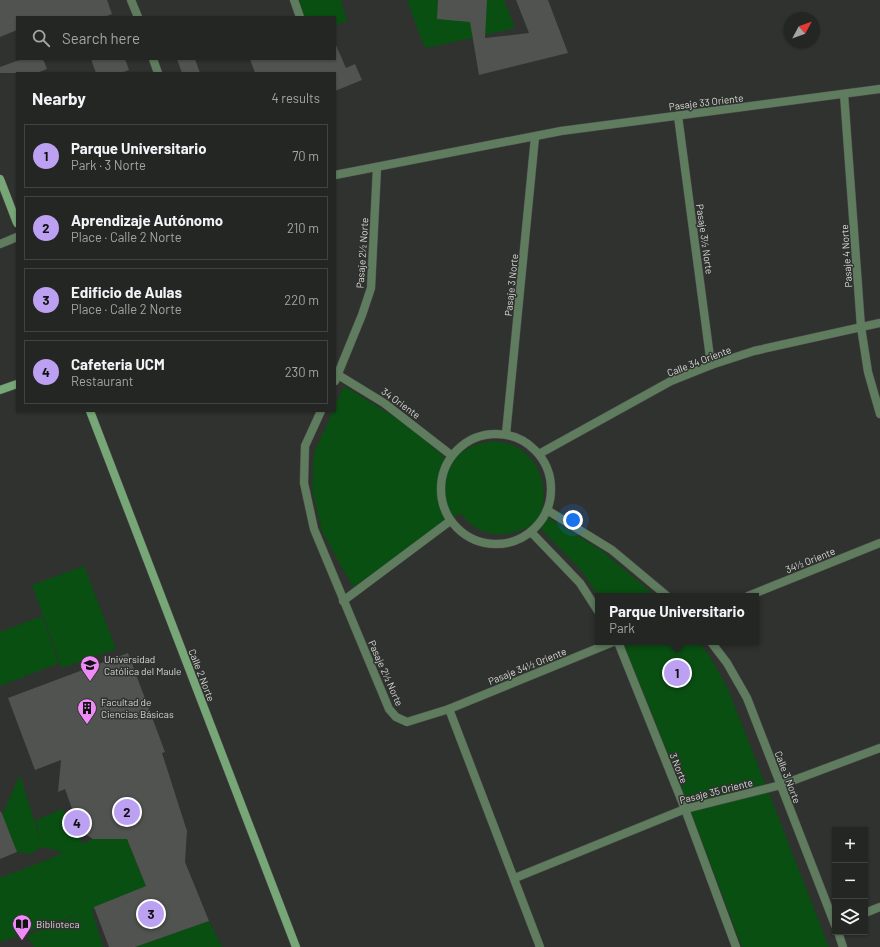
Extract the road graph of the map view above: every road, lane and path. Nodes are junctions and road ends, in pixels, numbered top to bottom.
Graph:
1 (131, 0) edge
2 (294, 0) edge
3 (138, 16) edge
4 (300, 16) edge
5 (153, 60) edge
6 (158, 72) edge
7 (880, 89) edge
8 (844, 94) junction
9 (678, 116) junction
10 (535, 137) junction
11 (377, 168) junction
12 (336, 175) edge
13 (0, 178) edge
14 (16, 220) edge
15 (16, 237) edge
16 (0, 244) edge
17 (880, 323) edge
18 (861, 327) junction
19 (711, 365) junction
20 (336, 376) edge
21 (16, 384) edge
22 (0, 390) edge
23 (90, 412) edge
24 (321, 412) edge
25 (880, 414) edge
26 (506, 434) junction
27 (539, 454) junction
28 (451, 455) junction
29 (547, 510) junction
30 (450, 521) junction
31 (531, 532) junction
32 (880, 543) edge
33 (663, 593) edge
34 (755, 593) edge
35 (343, 601) junction
36 (595, 606) edge
37 (606, 645) edge
38 (619, 645) edge
39 (713, 645) edge
40 (449, 709) junction
41 (880, 748) edge
42 (781, 785) junction
43 (684, 809) junction
44 (514, 878) junction
45 (880, 907) edge
46 (868, 912) edge
47 (832, 917) edge
48 (839, 935) edge
49 (296, 947) edge
50 (540, 947) edge
51 (736, 947) edge
52 (843, 947) edge

1 - 3 street
2 - 4 street
5 - 6 street
7 - 8 street, Pasaje 33 Oriente
8 - 9 street, Pasaje 33 Oriente
8 - 18 street, Pasaje 4 Norte
9 - 10 street, Pasaje 33 Oriente
9 - 19 street, Pasaje 3½ Norte
10 - 11 street, Pasaje 33 Oriente
10 - 26 street, Pasaje 3 Norte
11 - 12 street, Pasaje 33 Oriente
11 - 20 street, Pasaje 2½ Norte
13 - 14 main road
15 - 16 street
17 - 18 street, Calle 34 Oriente
18 - 19 street, Calle 34 Oriente
18 - 25 street, Pasaje 4 Norte
19 - 27 street, Calle 34 Oriente
20 - 28 street, 34 Oriente
21 - 22 main road
23 - 49 main road, Calle 2 Norte
24 - 35 street, Pasaje 2½ Norte
26 - 27 street
26 - 28 street
27 - 29 street
28 - 30 street
29 - 31 street
29 - 33 street
30 - 31 street
30 - 35 street
31 - 36 street
32 - 34 street, 34½ Oriente
35 - 40 street, Pasaje 2½ Norte
37 - 40 street, Pasaje 34½ Oriente
38 - 43 street, 3 Norte
39 - 42 street, Calle 3 Norte
40 - 44 street
41 - 42 street, Pasaje 35 Oriente
42 - 43 street, Pasaje 35 Oriente
42 - 47 street, Calle 3 Norte
43 - 44 street, Pasaje 35 Oriente
43 - 51 street, 3 Norte
44 - 50 street
45 - 46 street
48 - 52 street

